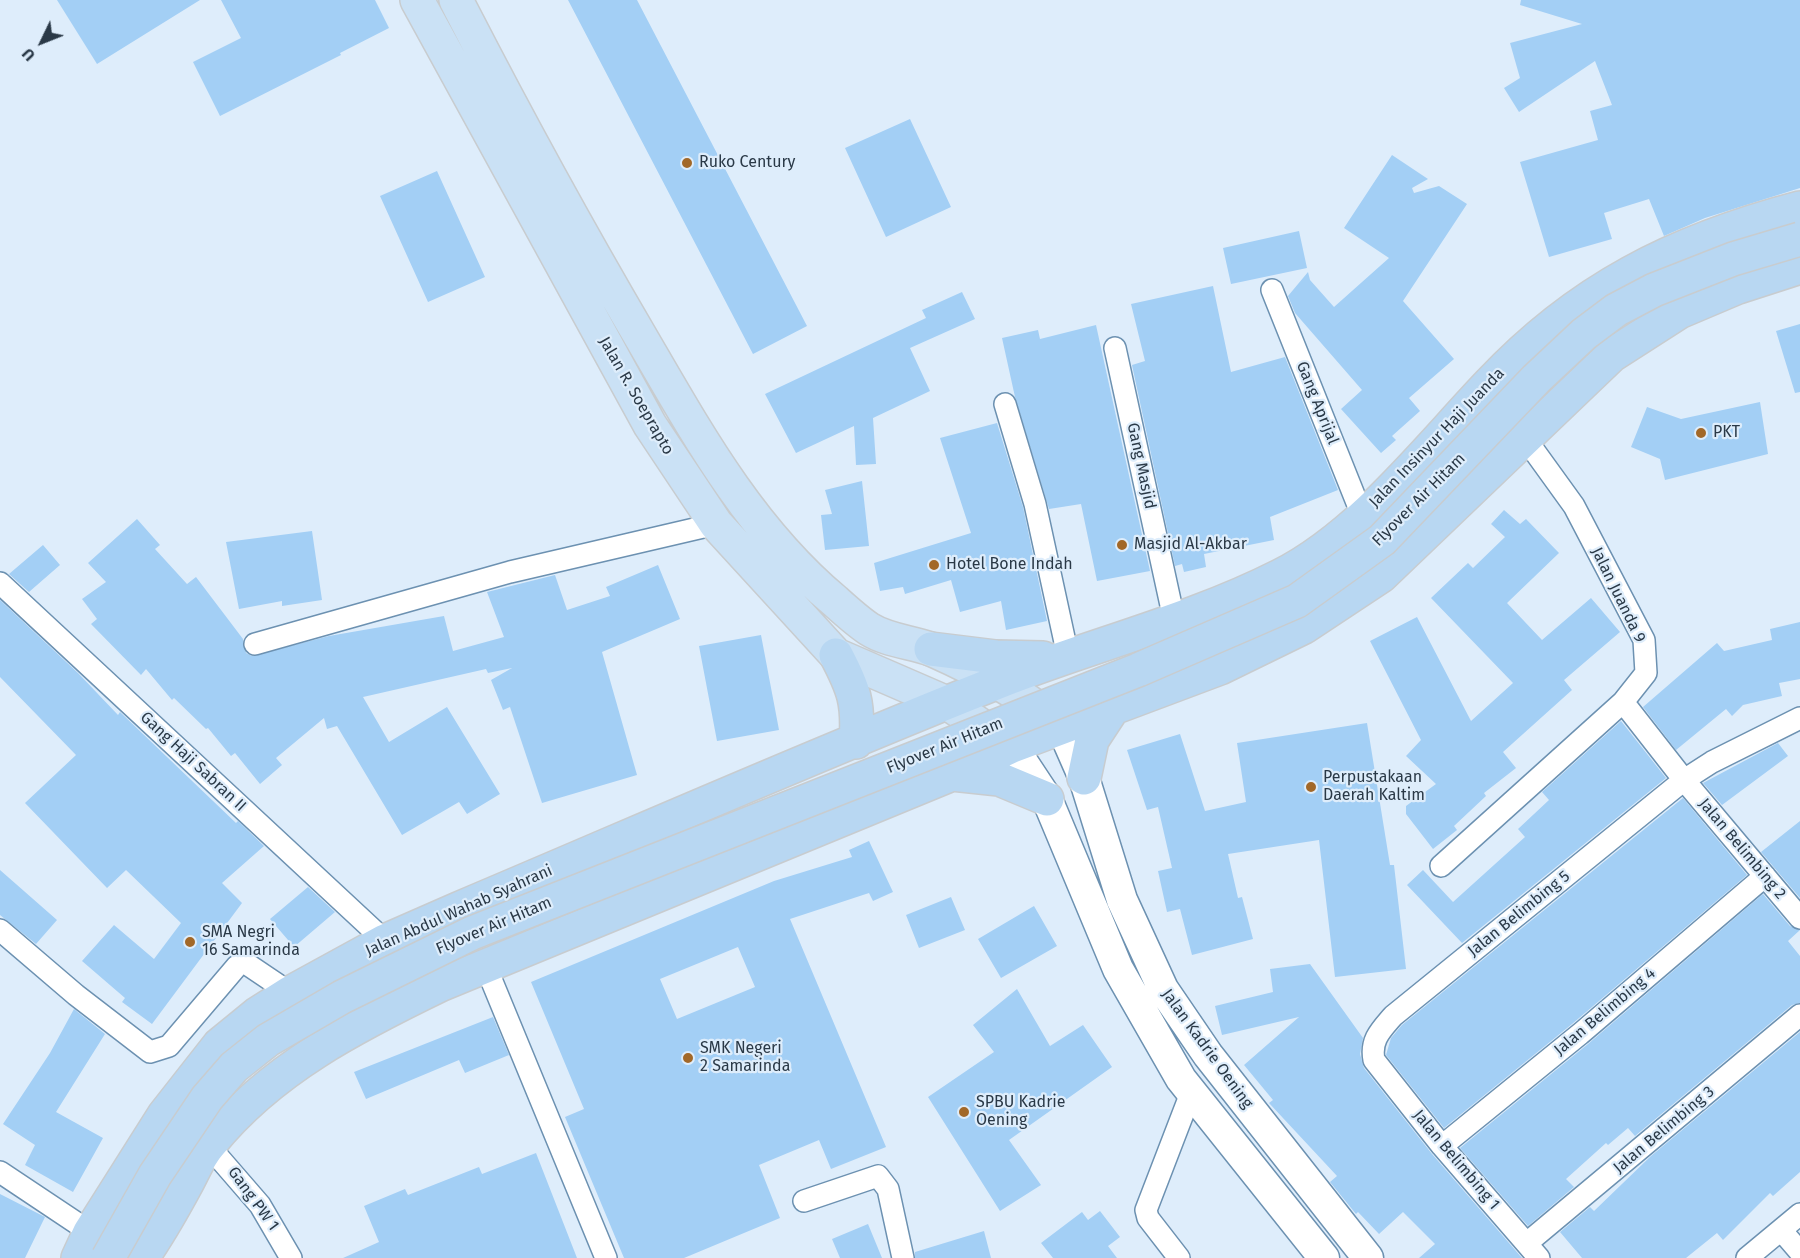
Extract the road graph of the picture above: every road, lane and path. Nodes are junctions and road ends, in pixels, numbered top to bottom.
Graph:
1 (417, 0) edge
2 (456, 0) edge
3 (1800, 208) edge
4 (1800, 239) edge
5 (1800, 267) edge
6 (1272, 290) dead end
7 (1115, 348) dead end
8 (1005, 404) dead end
9 (1523, 440) junction
10 (1362, 515) junction
11 (716, 524) junction
12 (0, 583) edge
13 (1174, 620) junction
14 (255, 644) dead end
15 (931, 649) junction
16 (837, 655) junction
17 (1064, 657) junction
18 (1000, 682) junction
19 (1623, 702) junction
20 (949, 704) junction
21 (1113, 708) junction
22 (1800, 718) edge
23 (1062, 728) junction
24 (856, 742) junction
25 (1012, 746) junction
26 (952, 774) junction
27 (1084, 778) junction
28 (1684, 780) junction
29 (1047, 799) junction
30 (615, 843) junction
31 (1441, 866) dead end
32 (1765, 876) junction
33 (640, 902) junction
34 (1800, 918) edge
35 (0, 930) edge
36 (385, 941) junction
37 (486, 967) junction
38 (290, 993) junction
39 (1800, 1015) edge
40 (1374, 1060) joint
41 (1191, 1093) junction
42 (208, 1145) junction
43 (1442, 1146) junction
44 (0, 1173) edge
45 (804, 1201) dead end
46 (1800, 1214) edge
47 (1781, 1230) junction
48 (84, 1245) edge
49 (1533, 1250) edge
50 (1800, 1252) edge
51 (108, 1258) edge
52 (142, 1258) edge
53 (291, 1258) edge
54 (606, 1258) edge
55 (903, 1258) edge
56 (1179, 1258) edge
57 (1324, 1258) edge
58 (1368, 1258) edge
59 (1747, 1258) edge

1 - 11 main road, Jalan R. Soeprapto
2 - 15 main road, Jalan R. Soeprapto
3 - 10 highway, Jalan Insinyur Haji Juanda
4 - 51 highway, Flyover Air Hitam, bridge
5 - 9 highway
6 - 10 street, Gang Aprijal
7 - 13 street, Gang Masjid
8 - 17 street
9 - 19 street, Jalan Juanda 9
9 - 21 highway
10 - 13 highway, Jalan Insinyur Haji Juanda
11 - 14 street
11 - 16 main road, Jalan R. Soeprapto
12 - 36 street, Gang Haji Sabran II
13 - 17 highway, Jalan Insinyur Haji Juanda
15 - 17 highway
15 - 18 main road, Jalan R. Soeprapto
16 - 20 main road, Jalan R. Soeprapto
16 - 24 highway
17 - 18 highway, Jalan Insinyur Haji Juanda
18 - 20 highway, Jalan Insinyur Haji Juanda
18 - 23 main road, Jalan R. Soeprapto
19 - 28 street
19 - 31 street, Jalan Juanda 9
20 - 24 highway, Jalan Abdul Wahab Syahrani
20 - 25 main road, Jalan R. Soeprapto
21 - 23 highway
21 - 27 highway
22 - 28 street, Jalan Belimbing 5
23 - 25 highway
23 - 27 main road, Jalan Kadrie Oening
24 - 30 highway, Jalan Abdul Wahab Syahrani
25 - 26 highway
25 - 29 main road, Jalan Kadrie Oening
26 - 29 highway
26 - 33 highway
27 - 58 main road, Jalan Kadrie Oening
28 - 32 street, Jalan Belimbing 2
28 - 40 street, Jalan Belimbing 5
29 - 41 main road, Jalan Kadrie Oening
30 - 33 highway
30 - 36 highway, Jalan Abdul Wahab Syahrani
32 - 34 street, Jalan Belimbing 2
32 - 43 street, Jalan Belimbing 4
33 - 37 highway
35 - 38 street
36 - 38 highway, Jalan Abdul Wahab Syahrani
37 - 42 highway
37 - 54 street
38 - 48 highway, Jalan Abdul Wahab Syahrani
39 - 49 street, Jalan Belimbing 3
40 - 43 street, Jalan Belimbing 1
41 - 56 street
41 - 57 main road, Jalan Kadrie Oening
42 - 52 highway
42 - 53 street, Gang PW 1
43 - 49 street, Jalan Belimbing 1
44 - 48 street
45 - 55 street
46 - 47 street
47 - 50 street
47 - 59 street

